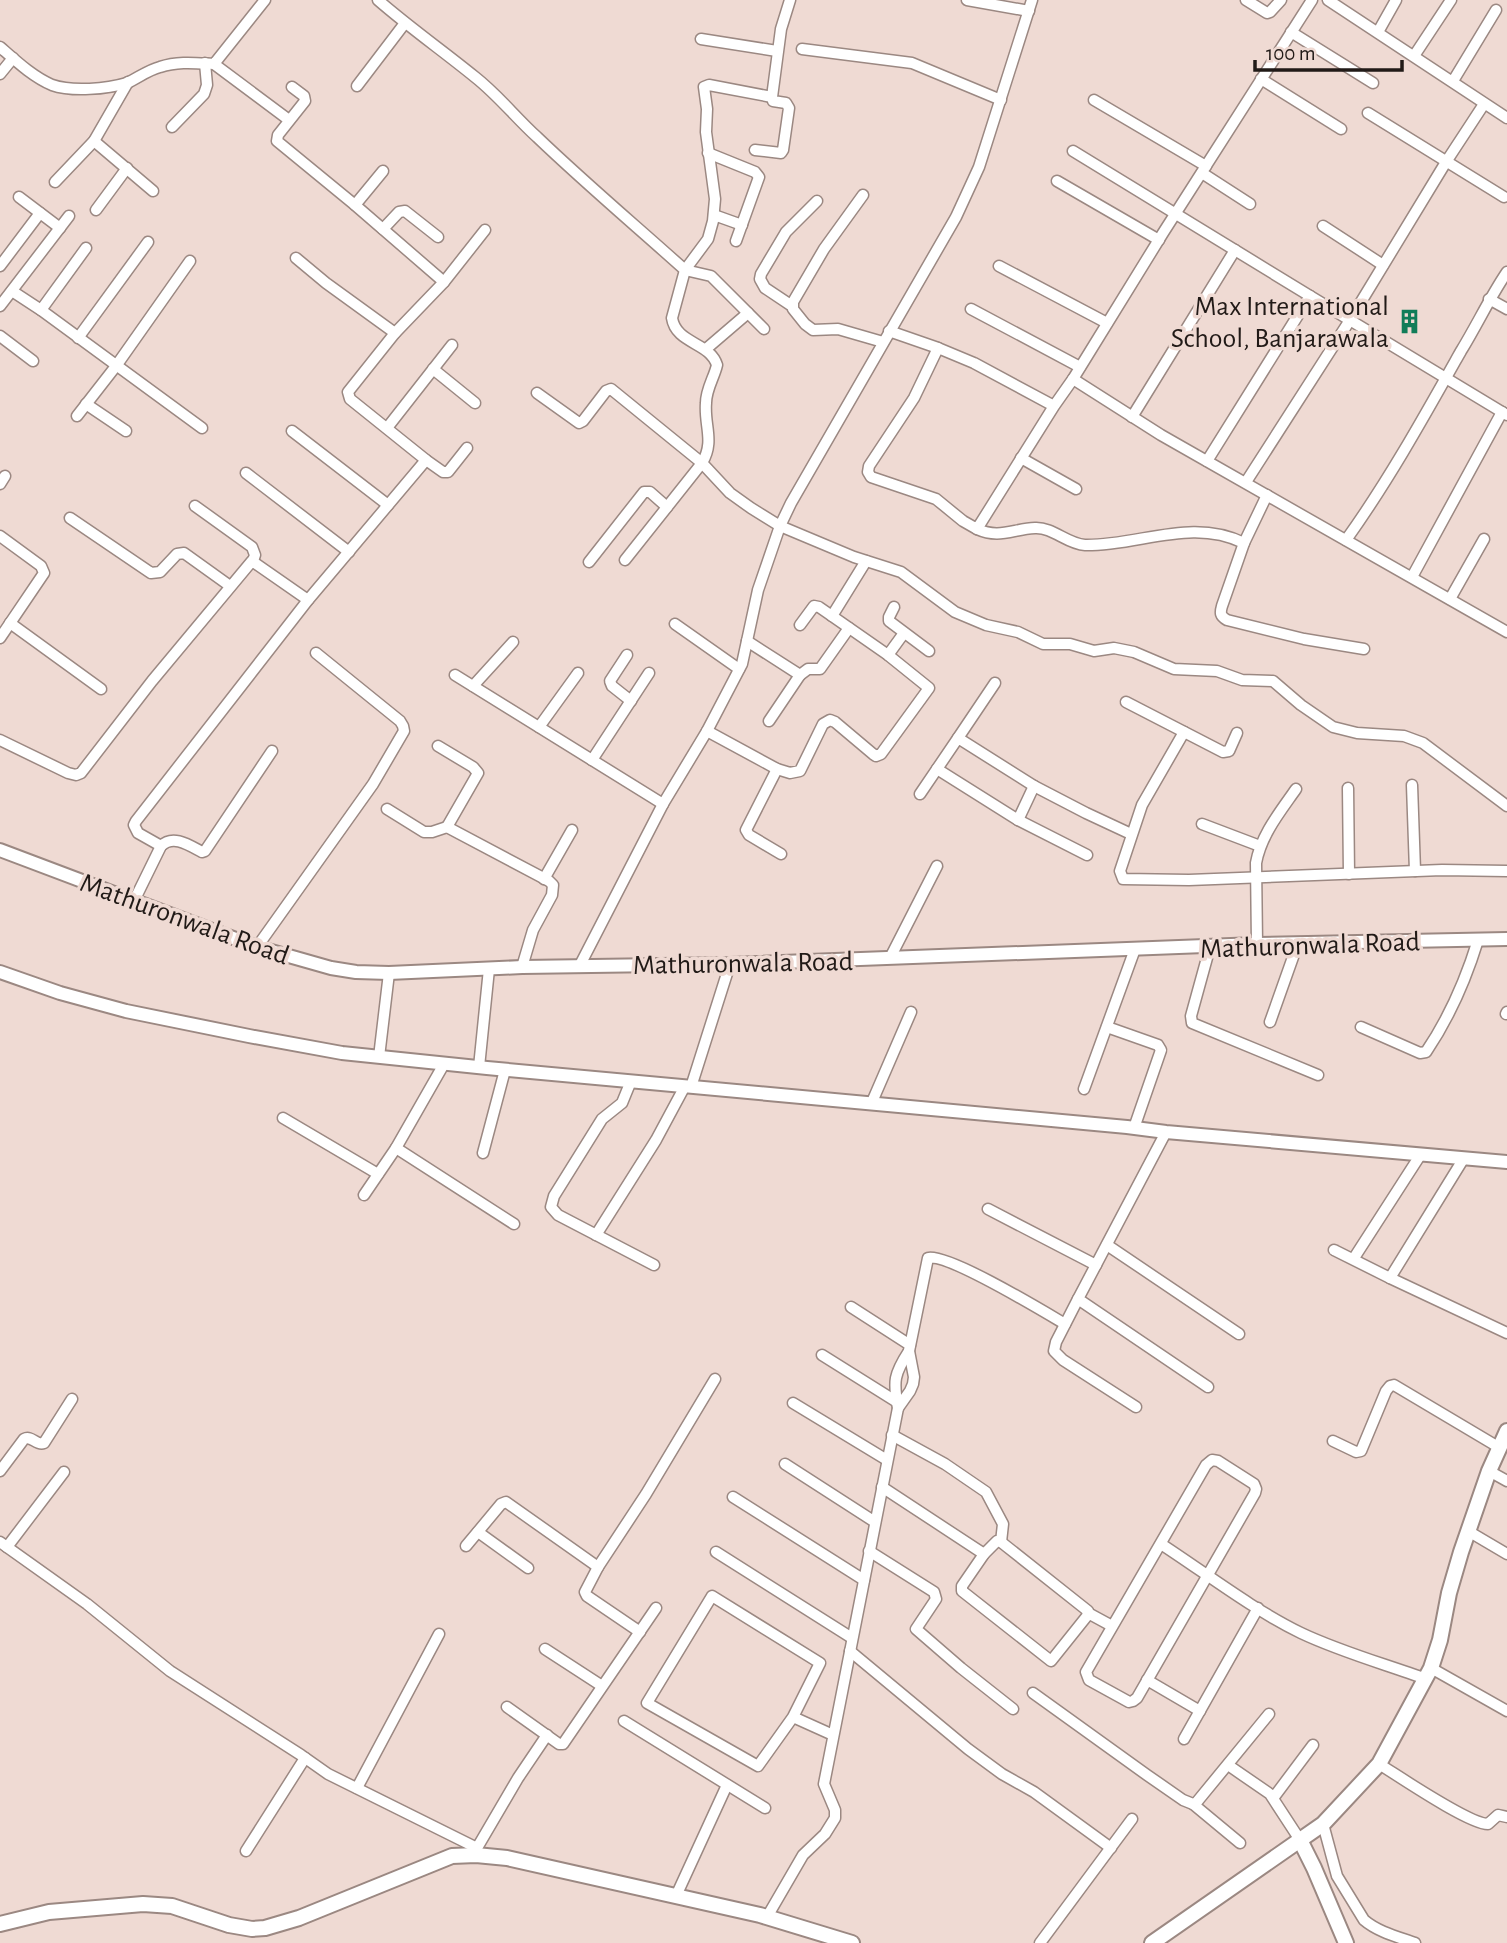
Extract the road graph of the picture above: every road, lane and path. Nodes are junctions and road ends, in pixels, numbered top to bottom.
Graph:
1 (265, 0) edge
2 (378, 0) edge
3 (790, 0) edge
4 (967, 0) edge
5 (1246, 0) edge
6 (1281, 0) edge
7 (1312, 0) edge
8 (1328, 0) edge
9 (1396, 0) edge
10 (1451, 0) edge
11 (1031, 5) edge
12 (1496, 10) dead end
13 (405, 23) junction
14 (1292, 32) junction
15 (1378, 32) junction
16 (701, 38) dead end
17 (0, 47) edge
18 (803, 49) dead end
19 (777, 51) junction
20 (1414, 56) junction
21 (13, 58) junction
22 (210, 63) junction
23 (0, 74) edge
24 (1261, 79) junction
25 (1453, 81) junction
26 (128, 82) junction
27 (1373, 83) dead end
28 (357, 86) dead end
29 (292, 87) dead end
30 (772, 97) junction
31 (1001, 100) junction
32 (1094, 100) dead end
33 (1484, 104) junction
34 (1368, 113) dead end
35 (1507, 117) edge
36 (289, 120) junction
37 (172, 127) dead end
38 (1341, 129) dead end
39 (94, 141) junction
40 (755, 150) dead end
41 (1073, 151) dead end
42 (708, 153) junction
43 (1446, 162) junction
44 (127, 168) junction
45 (1204, 170) junction
46 (383, 171) dead end
47 (1057, 181) dead end
48 (55, 182) dead end
49 (153, 191) dead end
50 (863, 194) dead end
51 (19, 197) dead end
52 (1504, 197) dead end
53 (817, 201) dead end
54 (1250, 204) dead end
55 (355, 205) junction
56 (96, 210) dead end
57 (40, 213) junction
58 (1176, 214) junction
59 (714, 215) junction
60 (69, 216) dead end
61 (742, 225) junction
62 (1323, 226) dead end
63 (60, 228) junction
64 (383, 229) junction
65 (485, 230) dead end
66 (438, 237) dead end
67 (1159, 240) junction
68 (736, 241) dead end
69 (148, 242) dead end
70 (86, 248) dead end
71 (1235, 250) junction
72 (296, 258) dead end
73 (190, 261) dead end
74 (1383, 265) junction
75 (0, 266) edge
76 (999, 266) dead end
77 (685, 270) junction
78 (1507, 272) edge
79 (444, 282) junction
80 (12, 291) junction
81 (1310, 296) junction
82 (1489, 299) junction
83 (0, 306) edge
84 (792, 306) junction
85 (971, 309) dead end
86 (1507, 309) edge
87 (41, 310) junction
88 (748, 313) junction
89 (1350, 320) junction
90 (1107, 323) junction
91 (764, 329) dead end
92 (889, 331) junction
93 (395, 334) junction
94 (0, 337) edge
95 (78, 338) junction
96 (883, 342) junction
97 (452, 345) dead end
98 (938, 348) junction
99 (706, 349) junction
100 (33, 361) dead end
101 (116, 366) junction
102 (1080, 367) junction
103 (433, 369) junction
104 (1446, 378) junction
105 (1073, 379) junction
106 (537, 393) dead end
107 (475, 403) dead end
108 (86, 404) junction
109 (1054, 406) junction
110 (1505, 413) edge
111 (77, 416) dead end
112 (1132, 417) junction
113 (202, 428) dead end
114 (387, 428) junction
115 (127, 431) dead end
116 (292, 431) dead end
117 (467, 448) dead end
118 (1021, 458) junction
119 (426, 460) junction
120 (1208, 461) junction
121 (702, 463) junction
122 (246, 473) dead end
123 (1246, 482) junction
124 (1076, 489) dead end
125 (1267, 495) junction
126 (388, 505) junction
127 (195, 506) dead end
128 (667, 507) junction
129 (70, 518) dead end
130 (780, 526) junction
131 (977, 529) junction
132 (0, 536) edge
133 (1484, 539) dead end
134 (1346, 540) junction
135 (1244, 543) junction
136 (349, 552) junction
137 (625, 560) dead end
138 (253, 561) junction
139 (866, 561) junction
140 (589, 562) dead end
141 (1412, 577) junction
142 (230, 586) junction
143 (1450, 599) junction
144 (308, 600) junction
145 (894, 607) dead end
146 (832, 616) junction
147 (10, 623) junction
148 (675, 624) dead end
149 (800, 625) dead end
150 (849, 628) junction
151 (904, 632) junction
152 (1507, 632) edge
153 (0, 638) edge
154 (747, 641) junction
155 (513, 642) dead end
156 (1364, 649) dead end
157 (929, 651) dead end
158 (316, 653) dead end
159 (627, 655) dead end
160 (888, 655) junction
161 (740, 670) junction
162 (578, 673) dead end
163 (649, 673) dead end
164 (455, 675) dead end
165 (800, 675) junction
166 (995, 683) dead end
167 (473, 686) junction
168 (101, 689) dead end
169 (631, 701) junction
170 (1126, 702) dead end
171 (769, 721) dead end
172 (539, 727) junction
173 (707, 731) junction
174 (1184, 732) junction
175 (1237, 733) dead end
176 (958, 738) junction
177 (0, 740) edge
178 (438, 746) dead end
179 (272, 751) dead end
180 (592, 760) junction
181 (777, 769) junction
182 (937, 769) junction
183 (1412, 785) dead end
184 (1034, 786) junction
185 (1348, 788) dead end
186 (1296, 789) dead end
187 (920, 794) dead end
188 (663, 804) junction
189 (1507, 806) edge
190 (387, 809) dead end
191 (1018, 820) junction
192 (1202, 824) dead end
193 (447, 827) junction
194 (572, 830) dead end
195 (1131, 834) junction
196 (161, 846) junction
197 (1260, 846) junction
198 (0, 850) edge
199 (781, 854) dead end
200 (1087, 855) dead end
201 (937, 866) dead end
202 (1415, 871) junction
203 (1507, 871) edge
204 (1349, 874) junction
205 (544, 878) junction
206 (1256, 879) junction
207 (134, 901) junction
208 (1507, 939) edge
209 (1478, 940) junction
210 (1298, 943) junction
211 (1257, 944) junction
212 (257, 947) junction
213 (1210, 947) junction
214 (1135, 949) junction
215 (890, 958) junction
216 (730, 964) junction
217 (580, 965) junction
218 (522, 967) junction
219 (489, 969) junction
220 (0, 972) edge
221 (390, 973) junction
222 (911, 1012) dead end
223 (1270, 1021) dead end
224 (1107, 1027) junction
225 (1361, 1027) dead end
226 (379, 1057) junction
227 (444, 1064) junction
228 (479, 1067) junction
229 (505, 1070) junction
230 (1318, 1075) dead end
231 (631, 1081) junction
232 (688, 1086) junction
233 (1084, 1088) dead end
234 (872, 1102) junction
235 (283, 1118) dead end
236 (1134, 1128) junction
237 (1166, 1132) junction
238 (396, 1147) junction
239 (483, 1153) dead end
240 (1421, 1154) junction
241 (1464, 1158) junction
242 (1507, 1163) edge
243 (378, 1174) junction
244 (364, 1195) dead end
245 (988, 1209) dead end
246 (514, 1224) dead end
247 (596, 1235) junction
248 (1107, 1245) junction
249 (1334, 1250) dead end
250 (1354, 1258) junction
251 (654, 1265) dead end
252 (1097, 1265) junction
253 (1391, 1279) junction
254 (1078, 1299) junction
255 (851, 1307) dead end
256 (1065, 1324) junction
257 (1507, 1333) edge
258 (1240, 1335) dead end
259 (910, 1348) junction
260 (822, 1356) dead end
261 (715, 1379) dead end
262 (1208, 1387) dead end
263 (72, 1399) dead end
264 (793, 1403) dead end
265 (897, 1405) junction
266 (1136, 1407) dead end
267 (1507, 1431) edge
268 (892, 1435) junction
269 (1333, 1441) dead end
270 (1500, 1448) junction
271 (887, 1460) junction
272 (785, 1464) dead end
273 (1489, 1471) junction
274 (0, 1472) edge
275 (64, 1472) dead end
276 (1507, 1481) edge
277 (882, 1487) junction
278 (733, 1497) dead end
279 (875, 1521) junction
280 (1468, 1531) junction
281 (478, 1532) junction
282 (1001, 1542) junction
283 (1161, 1544) junction
284 (4, 1545) edge
285 (466, 1546) dead end
286 (869, 1551) junction
287 (716, 1552) dead end
288 (984, 1554) junction
289 (1507, 1554) edge
290 (598, 1567) junction
291 (528, 1568) dead end
292 (1208, 1575) junction
293 (864, 1580) junction
294 (656, 1608) dead end
295 (1258, 1608) junction
296 (1088, 1613) junction
297 (1112, 1626) junction
298 (640, 1632) junction
299 (439, 1634) dead end
300 (852, 1638) junction
301 (545, 1649) dead end
302 (850, 1651) junction
303 (1429, 1674) junction
304 (1147, 1680) junction
305 (602, 1686) junction
306 (1033, 1693) dead end
307 (507, 1707) dead end
308 (1013, 1709) dead end
309 (1200, 1711) junction
310 (1507, 1711) edge
311 (1269, 1714) dead end
312 (793, 1717) junction
313 (624, 1721) dead end
314 (547, 1735) junction
315 (833, 1735) junction
316 (1184, 1739) dead end
317 (1313, 1745) dead end
318 (305, 1758) junction
319 (1379, 1764) junction
320 (1228, 1765) junction
321 (727, 1785) junction
322 (357, 1788) junction
323 (1274, 1797) junction
324 (1193, 1804) junction
325 (765, 1808) dead end
326 (1507, 1816) edge
327 (1132, 1819) dead end
328 (1323, 1824) junction
329 (1300, 1840) junction
330 (1240, 1843) dead end
331 (1111, 1848) junction
332 (246, 1851) dead end
333 (477, 1852) junction
334 (676, 1896) junction
335 (767, 1917) junction
336 (0, 1924) edge
337 (1344, 1938) edge
338 (852, 1943) edge
339 (1040, 1943) edge
340 (1152, 1943) edge
341 (1415, 1943) edge

1 - 22 street
2 - 13 street
3 - 19 street
4 - 11 street
5 - 6 street
7 - 14 street
8 - 15 street
9 - 15 street
10 - 20 street
11 - 31 street
12 - 25 street
13 - 28 street
13 - 77 street
14 - 24 street
14 - 27 street
15 - 20 street
16 - 19 street
17 - 21 street
18 - 31 street
19 - 30 street
20 - 25 street
21 - 23 street
21 - 26 street
22 - 26 street
22 - 36 street
22 - 37 street
24 - 38 street
24 - 45 street
25 - 33 street
26 - 39 street
29 - 36 street
30 - 40 street
30 - 42 street
31 - 92 street
32 - 45 street
33 - 35 street
33 - 43 street
34 - 43 street
36 - 55 street
39 - 44 street
39 - 48 street
41 - 58 street
42 - 59 street
42 - 61 street
43 - 52 street
43 - 74 street
44 - 49 street
44 - 56 street
45 - 54 street
45 - 58 street
46 - 55 street
47 - 67 street
50 - 84 street
51 - 57 street
53 - 84 street
55 - 64 street
57 - 63 street
57 - 75 street
58 - 67 street
58 - 71 street
59 - 61 street
59 - 77 street
60 - 63 street
61 - 68 street
62 - 74 street
63 - 80 street
64 - 66 street
64 - 79 street
65 - 79 street
67 - 90 street
69 - 95 street
70 - 87 street
71 - 81 street
71 - 112 street
72 - 93 street
73 - 101 street
74 - 89 street
76 - 90 street
77 - 88 street
77 - 99 street
78 - 82 street
79 - 93 street
80 - 83 street
80 - 87 street
81 - 89 street
81 - 120 street
82 - 86 street
82 - 104 street
84 - 96 street
85 - 102 street
87 - 95 street
88 - 91 street
88 - 99 street
89 - 104 street
89 - 123 street
90 - 102 street
92 - 96 street
92 - 98 street
93 - 114 street
94 - 100 street
95 - 101 street
96 - 130 street
97 - 103 street
98 - 109 street
98 - 131 street
99 - 121 street
101 - 108 street
101 - 113 street
102 - 105 street
103 - 107 street
103 - 114 street
104 - 110 street
104 - 134 street
105 - 109 street
105 - 112 street
106 - 121 street
108 - 111 street
108 - 115 street
109 - 118 street
110 - 141 street
112 - 120 street
114 - 119 street
116 - 126 street
117 - 119 street
118 - 124 street
118 - 131 street
119 - 126 street
120 - 123 street
121 - 128 street
121 - 130 street
122 - 136 street
123 - 125 street
125 - 134 street
125 - 135 street
126 - 136 street
127 - 138 street
128 - 137 street
128 - 140 street
129 - 142 street
130 - 139 street
130 - 154 street
131 - 135 street
132 - 147 street
133 - 143 street
134 - 141 street
135 - 156 street
136 - 144 street
138 - 142 street
138 - 144 street
139 - 146 street
139 - 189 street
141 - 143 street
142 - 177 street
143 - 152 street
144 - 196 street
145 - 151 street
146 - 149 street
146 - 150 street
147 - 153 street
147 - 168 street
148 - 161 street
150 - 160 street
150 - 165 street
151 - 157 street
151 - 160 street
154 - 161 street
154 - 165 street
155 - 167 street
158 - 212 street
159 - 169 street
160 - 181 street
161 - 173 street
162 - 172 street
163 - 169 street
164 - 167 street
165 - 171 street
166 - 176 street
167 - 172 street
169 - 180 street
170 - 174 street
172 - 180 street
173 - 181 street
173 - 188 street
174 - 175 street
174 - 195 street
176 - 182 street
176 - 184 street
178 - 193 street
179 - 196 street
180 - 188 street
181 - 199 street
182 - 187 street
182 - 191 street
183 - 202 street
184 - 191 street
184 - 195 street
185 - 204 street
186 - 197 street
188 - 217 street
190 - 193 street
191 - 200 street
192 - 197 street
193 - 205 street
194 - 205 street
195 - 206 street
196 - 207 street
197 - 206 street
198 - 207 street, Mathuronwala Road
201 - 215 street
202 - 203 street
202 - 204 street
204 - 206 street
205 - 218 street
206 - 211 street
207 - 212 street, Mathuronwala Road
208 - 209 street, Mathuronwala Road
209 - 210 street, Mathuronwala Road
209 - 225 street
210 - 211 street, Mathuronwala Road
210 - 223 street
211 - 213 street, Mathuronwala Road
212 - 221 street, Mathuronwala Road
213 - 214 street, Mathuronwala Road
213 - 230 street
214 - 215 street, Mathuronwala Road
214 - 224 street
215 - 216 street, Mathuronwala Road
216 - 217 street, Mathuronwala Road
216 - 232 street
217 - 218 street, Mathuronwala Road
218 - 219 street, Mathuronwala Road
219 - 221 street, Mathuronwala Road
219 - 228 street
220 - 226 street
221 - 226 street
222 - 234 street
224 - 233 street
224 - 236 street
226 - 227 street
227 - 228 street
227 - 238 street
228 - 229 street
229 - 231 street
229 - 239 street
231 - 232 street
231 - 247 street
232 - 234 street
232 - 247 street
234 - 236 street
235 - 243 street
236 - 237 street
237 - 240 street
237 - 248 street
238 - 243 street
238 - 246 street
240 - 241 street
240 - 250 street
241 - 242 street
241 - 253 street
243 - 244 street
245 - 252 street
247 - 251 street
248 - 252 street
248 - 258 street
249 - 250 street
250 - 253 street
252 - 254 street
253 - 257 street
254 - 256 street
254 - 262 street
255 - 259 street
256 - 259 street
256 - 266 street
259 - 265 street
259 - 265 street
260 - 265 street
261 - 290 street
263 - 274 street
264 - 271 street
265 - 268 street
267 - 270 main road
268 - 271 street
268 - 282 street
269 - 270 street
270 - 273 main road
271 - 277 street
272 - 279 street
273 - 276 street
273 - 280 main road
275 - 284 street
277 - 279 street
277 - 288 street
278 - 293 street
279 - 286 street
280 - 289 street
280 - 303 main road
281 - 285 street
281 - 290 street
281 - 291 street
282 - 288 street
282 - 296 street
283 - 292 street
283 - 292 street
283 - 297 street
284 - 318 street
286 - 293 street
286 - 308 street
287 - 300 street
288 - 296 street
290 - 298 street
292 - 295 street
292 - 304 street
293 - 300 street
294 - 298 street
295 - 303 street
295 - 309 street
296 - 297 street
297 - 304 street
298 - 305 street
299 - 322 street
300 - 302 street
301 - 305 street
302 - 315 street
302 - 331 street
303 - 310 street
303 - 319 main road
304 - 309 street
305 - 314 street
306 - 324 street
307 - 314 street
309 - 316 street
311 - 320 street
312 - 312 street
312 - 315 street
313 - 321 street
314 - 333 street
315 - 335 street
317 - 323 street
318 - 322 street
318 - 332 street
319 - 326 street
319 - 328 main road
320 - 323 street
320 - 324 street
321 - 325 street
321 - 334 street
322 - 333 street
323 - 329 street
324 - 330 street
327 - 331 street
328 - 329 main road
328 - 341 street
329 - 337 main road
329 - 340 main road
331 - 339 street
333 - 334 main road
333 - 336 main road
334 - 335 main road
335 - 338 main road

